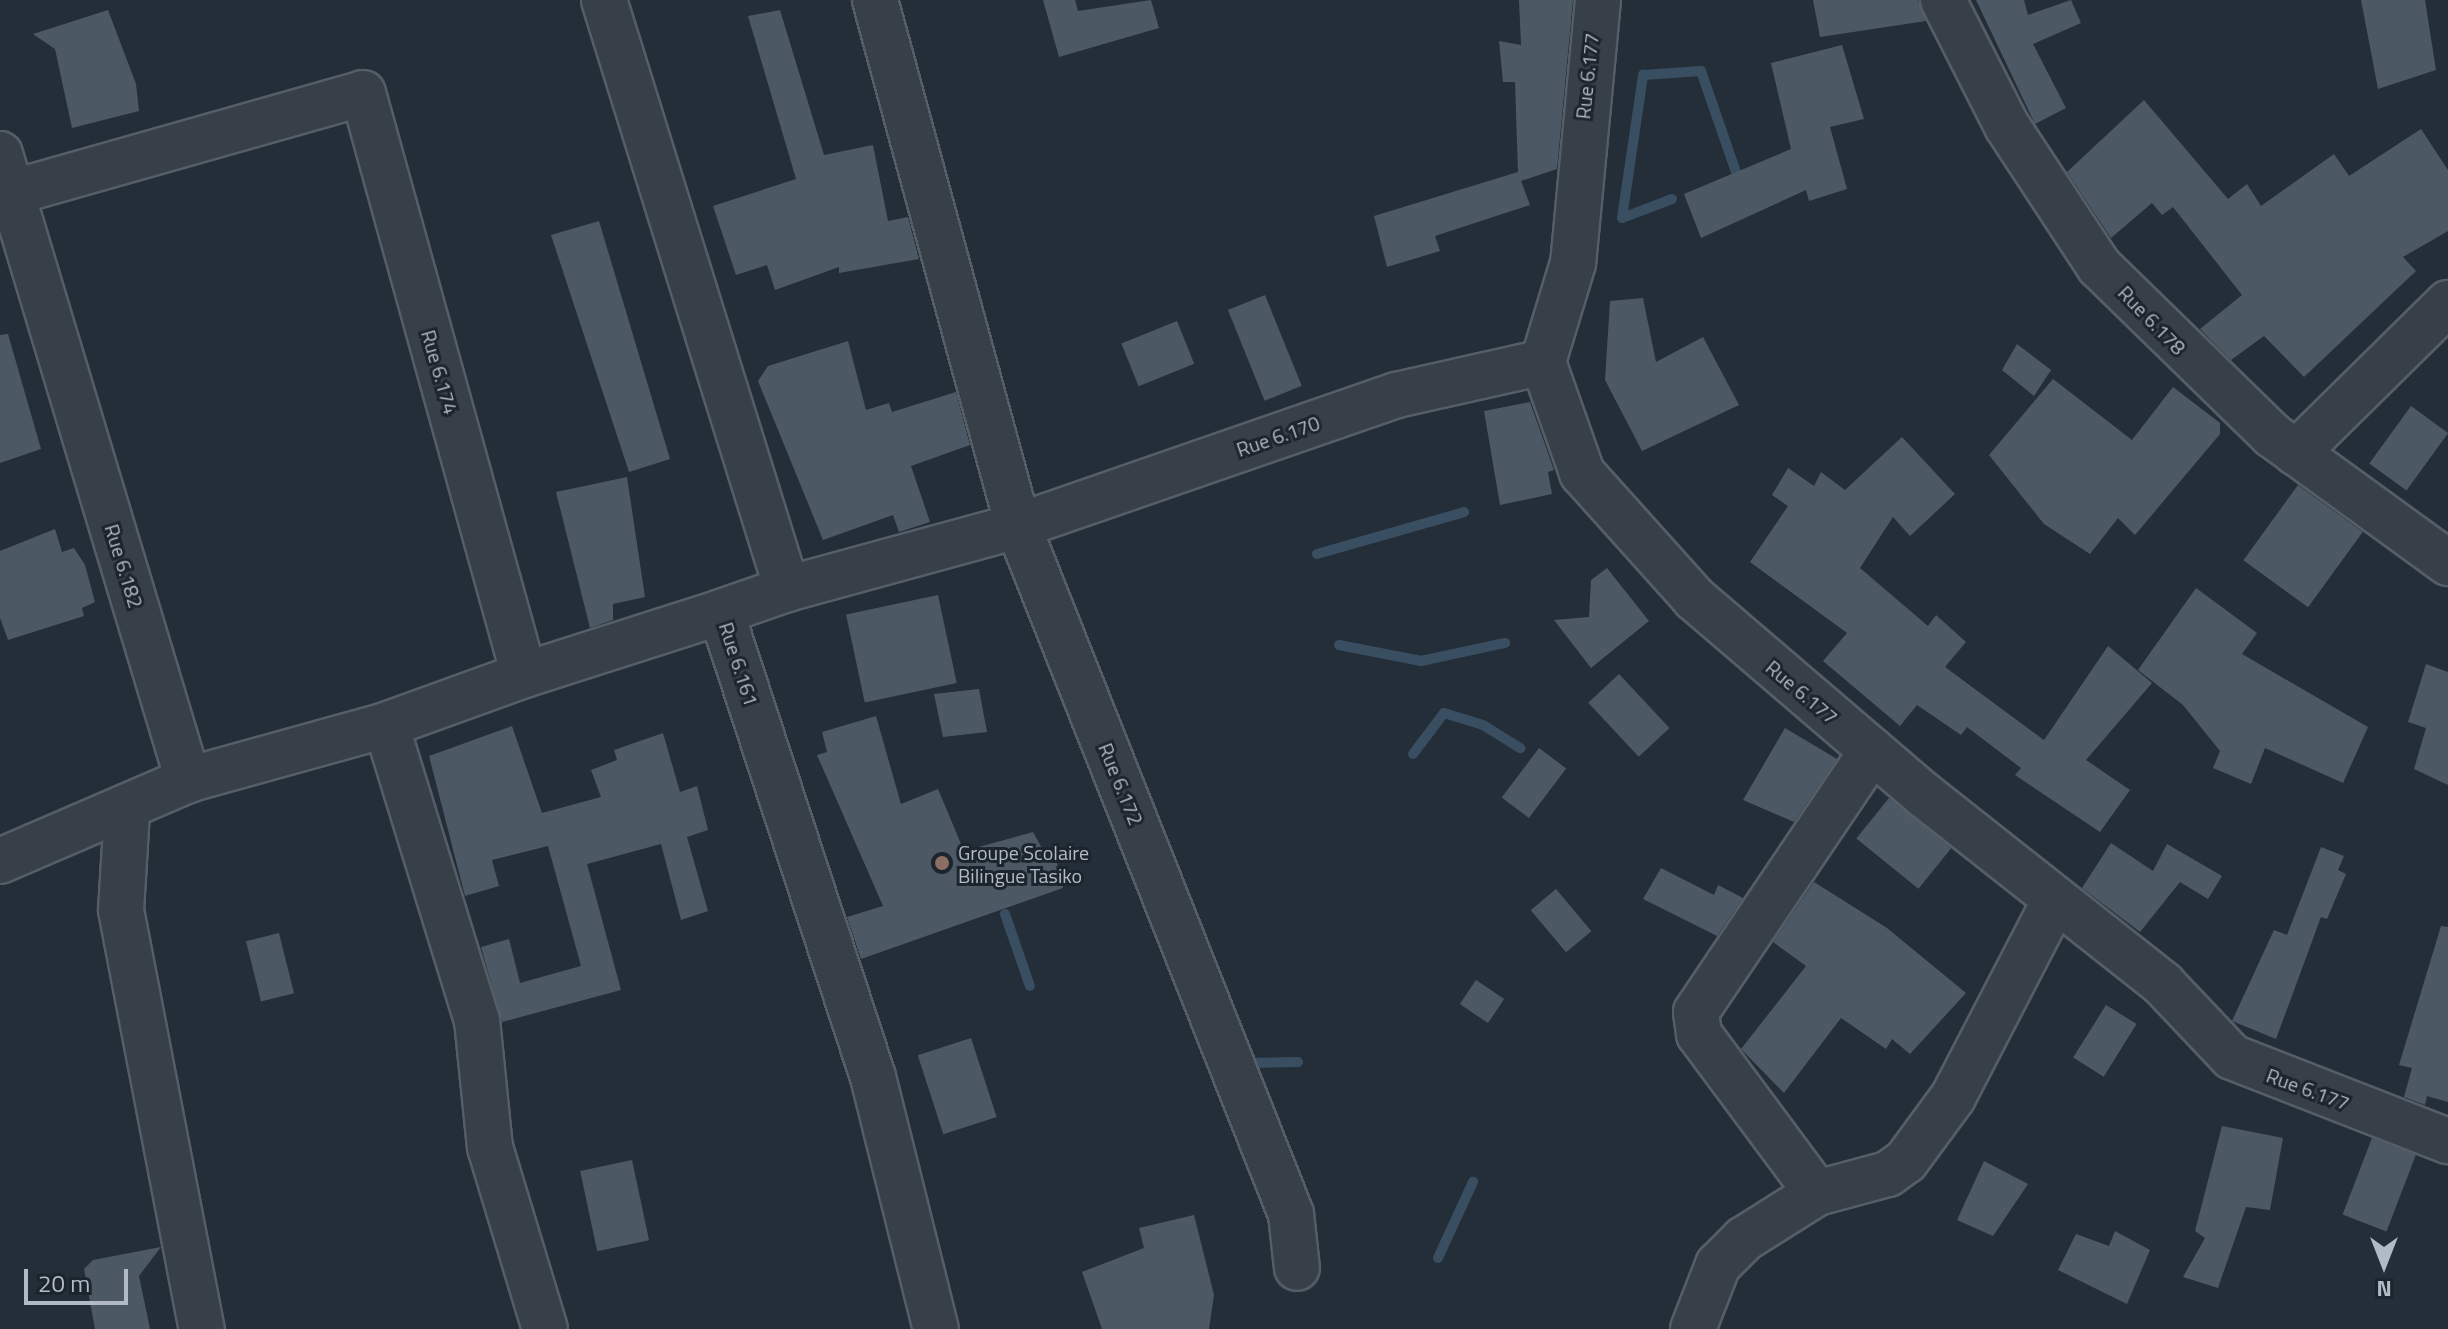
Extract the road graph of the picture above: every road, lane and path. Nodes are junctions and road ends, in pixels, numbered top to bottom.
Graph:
1 (604, 0) edge
2 (875, 0) edge
3 (1598, 0) edge
4 (1943, 0) edge
5 (4, 181) edge
6 (2448, 303) edge
7 (1543, 362) junction
8 (2296, 453) junction
9 (1018, 526) junction
10 (2448, 563) edge
11 (787, 589) junction
12 (721, 612) junction
13 (524, 675) junction
14 (386, 725) junction
15 (1872, 751) junction
16 (188, 780) junction
17 (127, 812) junction
18 (0, 861) edge
19 (2055, 900) junction
20 (2448, 1141) edge
21 (1817, 1193) junction
22 (1297, 1268) dead end
23 (202, 1329) edge
24 (545, 1329) edge
25 (936, 1329) edge
26 (1693, 1329) edge

1 - 11 street
2 - 9 street, Rue 6.172
3 - 7 street, Rue 6.177
4 - 8 street, Rue 6.178
5 - 13 street, Rue 6.174
5 - 16 street, Rue 6.182
6 - 8 street
7 - 9 street, Rue 6.170
7 - 15 street, Rue 6.177
8 - 10 street, Rue 6.178
9 - 11 street
9 - 22 street, Rue 6.172
11 - 12 street, Rue 6.161
12 - 13 street
12 - 25 street, Rue 6.161
13 - 14 street
14 - 16 street
14 - 24 street
15 - 19 street, Rue 6.177
15 - 21 street
16 - 17 street
17 - 18 street
17 - 23 street
19 - 20 street, Rue 6.177
19 - 21 street
21 - 26 street

